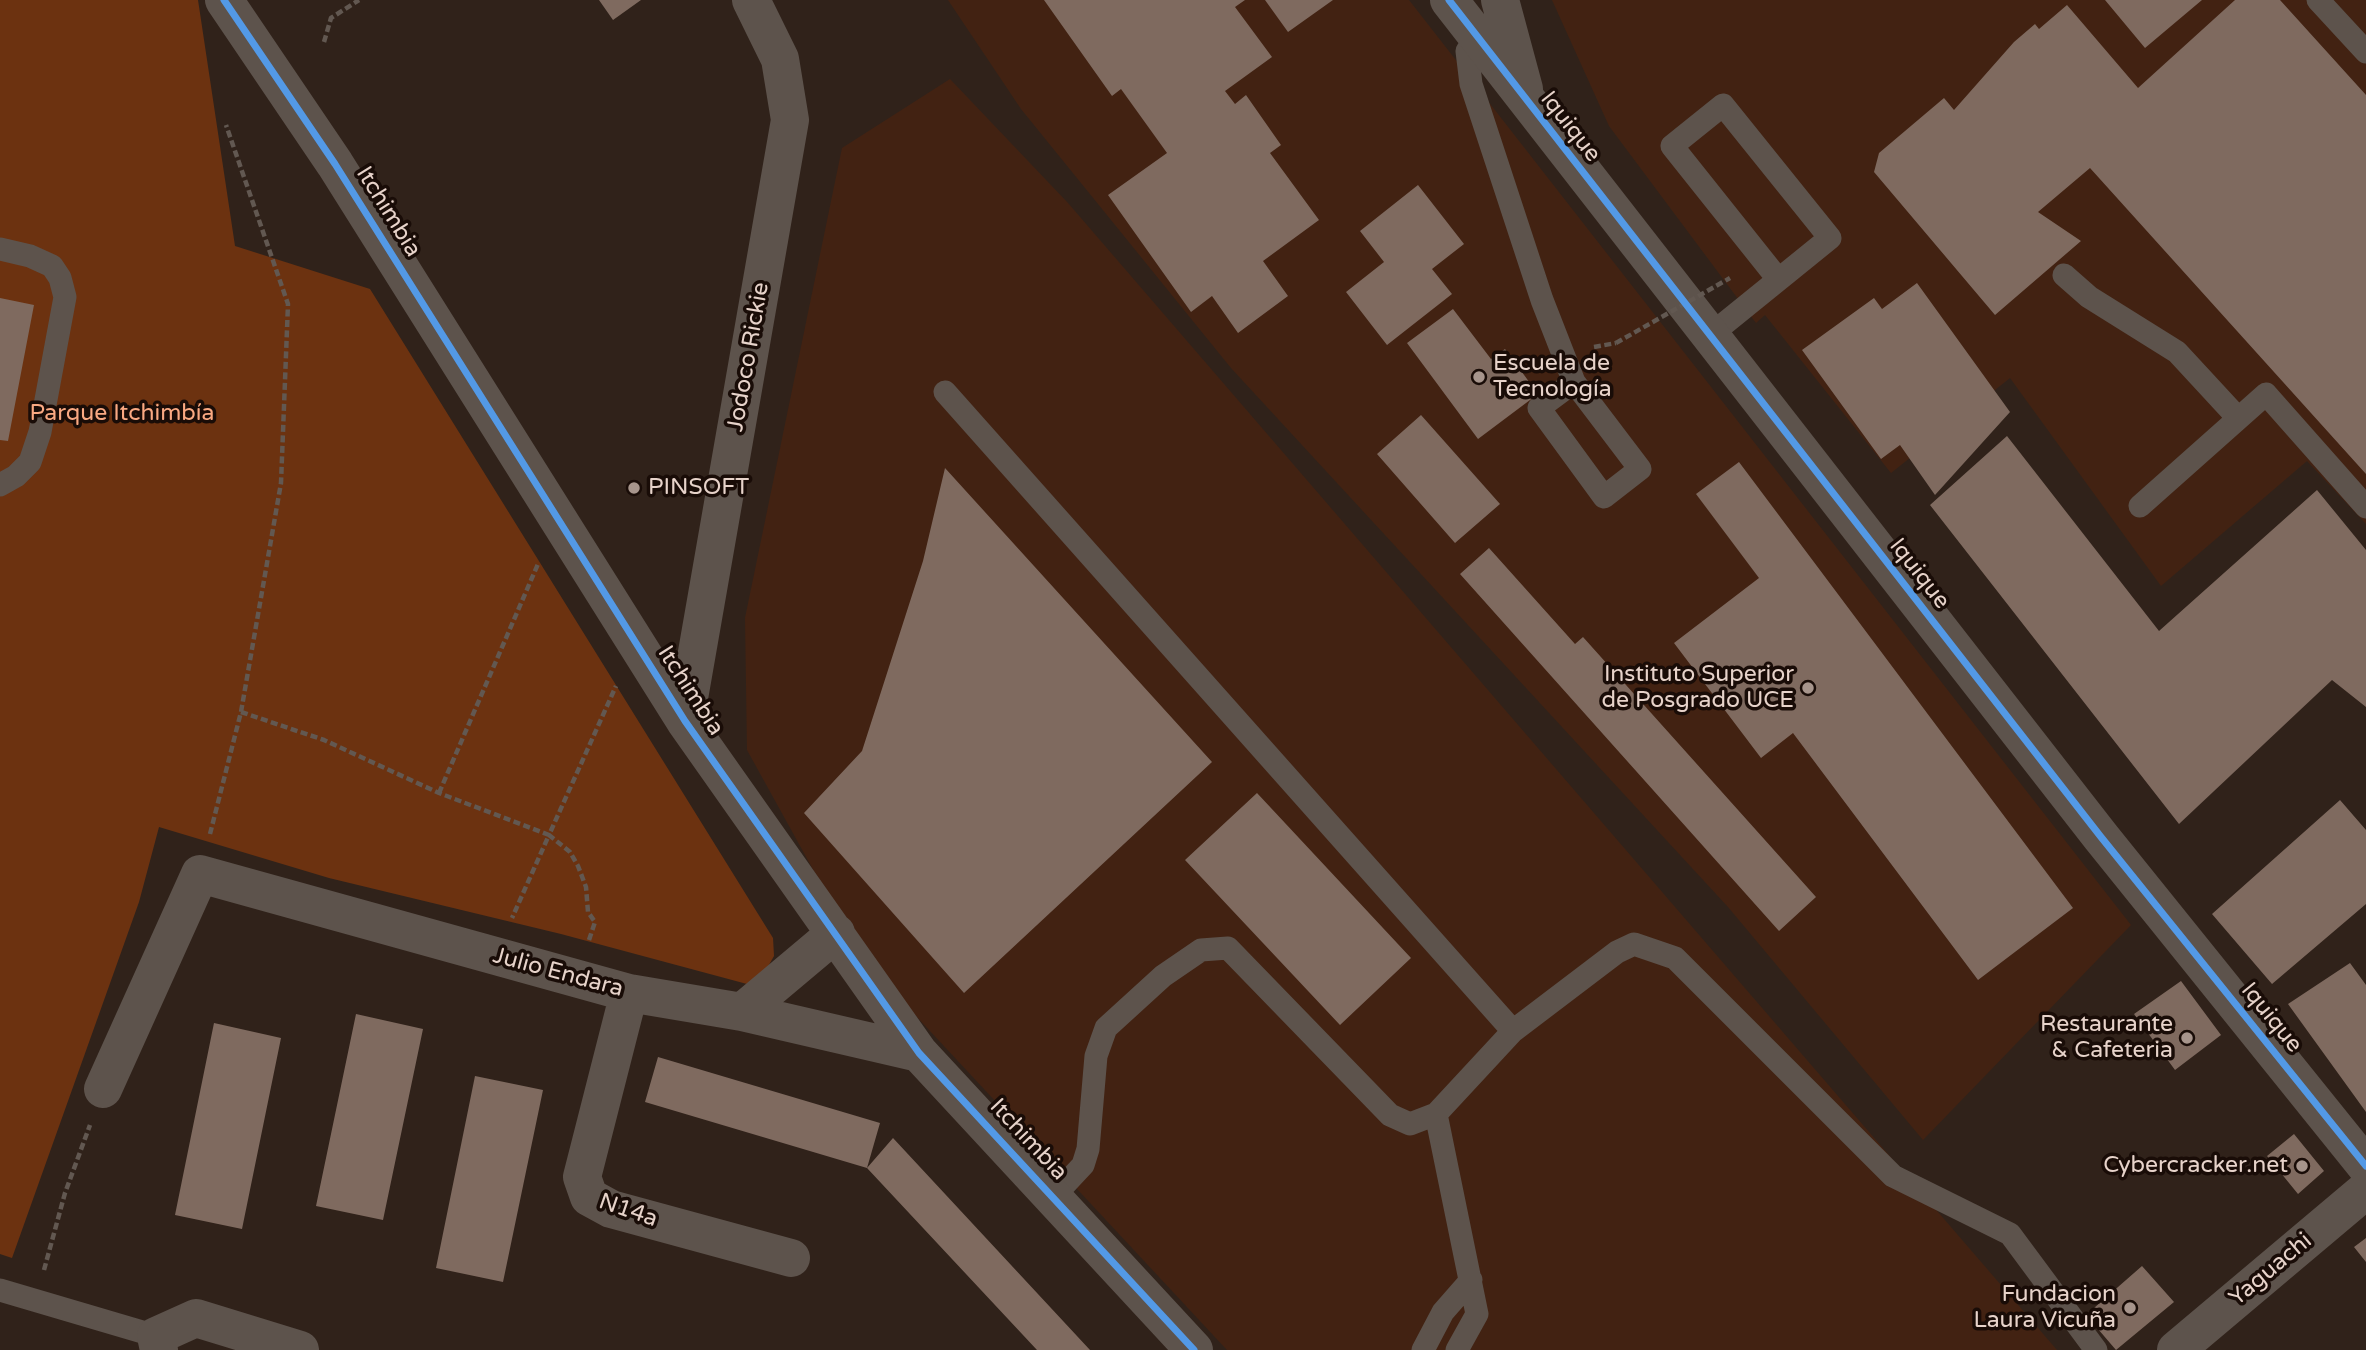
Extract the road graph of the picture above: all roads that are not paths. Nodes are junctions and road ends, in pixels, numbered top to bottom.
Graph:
1 (224, 0) edge
2 (751, 0) edge
3 (1449, 0) edge
4 (1500, 0) edge
5 (2318, 0) edge
6 (1477, 38) junction
7 (2366, 52) edge
8 (1528, 104) junction
9 (0, 249) edge
10 (2064, 275) dead end
11 (1778, 279) junction
12 (1709, 336) junction
13 (1574, 382) junction
14 (945, 392) dead end
15 (2238, 418) junction
16 (0, 485) edge
17 (2140, 506) dead end
18 (2366, 506) edge
19 (685, 721) junction
20 (835, 933) junction
21 (629, 993) junction
22 (742, 1012) junction
23 (1513, 1031) junction
24 (919, 1053) junction
25 (103, 1089) road end
26 (1436, 1114) junction
27 (2366, 1166) edge
28 (2366, 1190) edge
29 (1054, 1196) junction
30 (791, 1258) dead end
31 (1471, 1280) junction
32 (0, 1290) edge
33 (157, 1343) edge
34 (300, 1350) edge
35 (1194, 1350) edge
36 (1423, 1350) edge
37 (1458, 1350) edge
38 (2096, 1350) edge
39 (2176, 1350) edge

1 - 19 street, Itchimbia
2 - 19 street, Jodoco Rickie
3 - 6 street, Iquique
4 - 8 street
5 - 7 lane
6 - 8 street, Iquique
6 - 13 lane
8 - 12 street, Iquique
9 - 16 lane
10 - 15 lane
11 - 11 lane
11 - 12 lane
12 - 27 street, Iquique
13 - 13 lane
14 - 23 lane
15 - 17 lane
15 - 18 lane
19 - 20 street, Itchimbia
20 - 22 street
20 - 24 street, Itchimbia
21 - 22 street, Julio Endara
21 - 25 street, Julio Endara
21 - 30 street, N14a
22 - 24 street, Julio Endara
23 - 26 lane
23 - 38 lane
24 - 29 street, Itchimbia
26 - 29 lane
26 - 31 lane
28 - 39 street, Yaguachi
29 - 35 street, Itchimbia
31 - 36 lane
31 - 37 lane
32 - 33 lane
33 - 34 street

